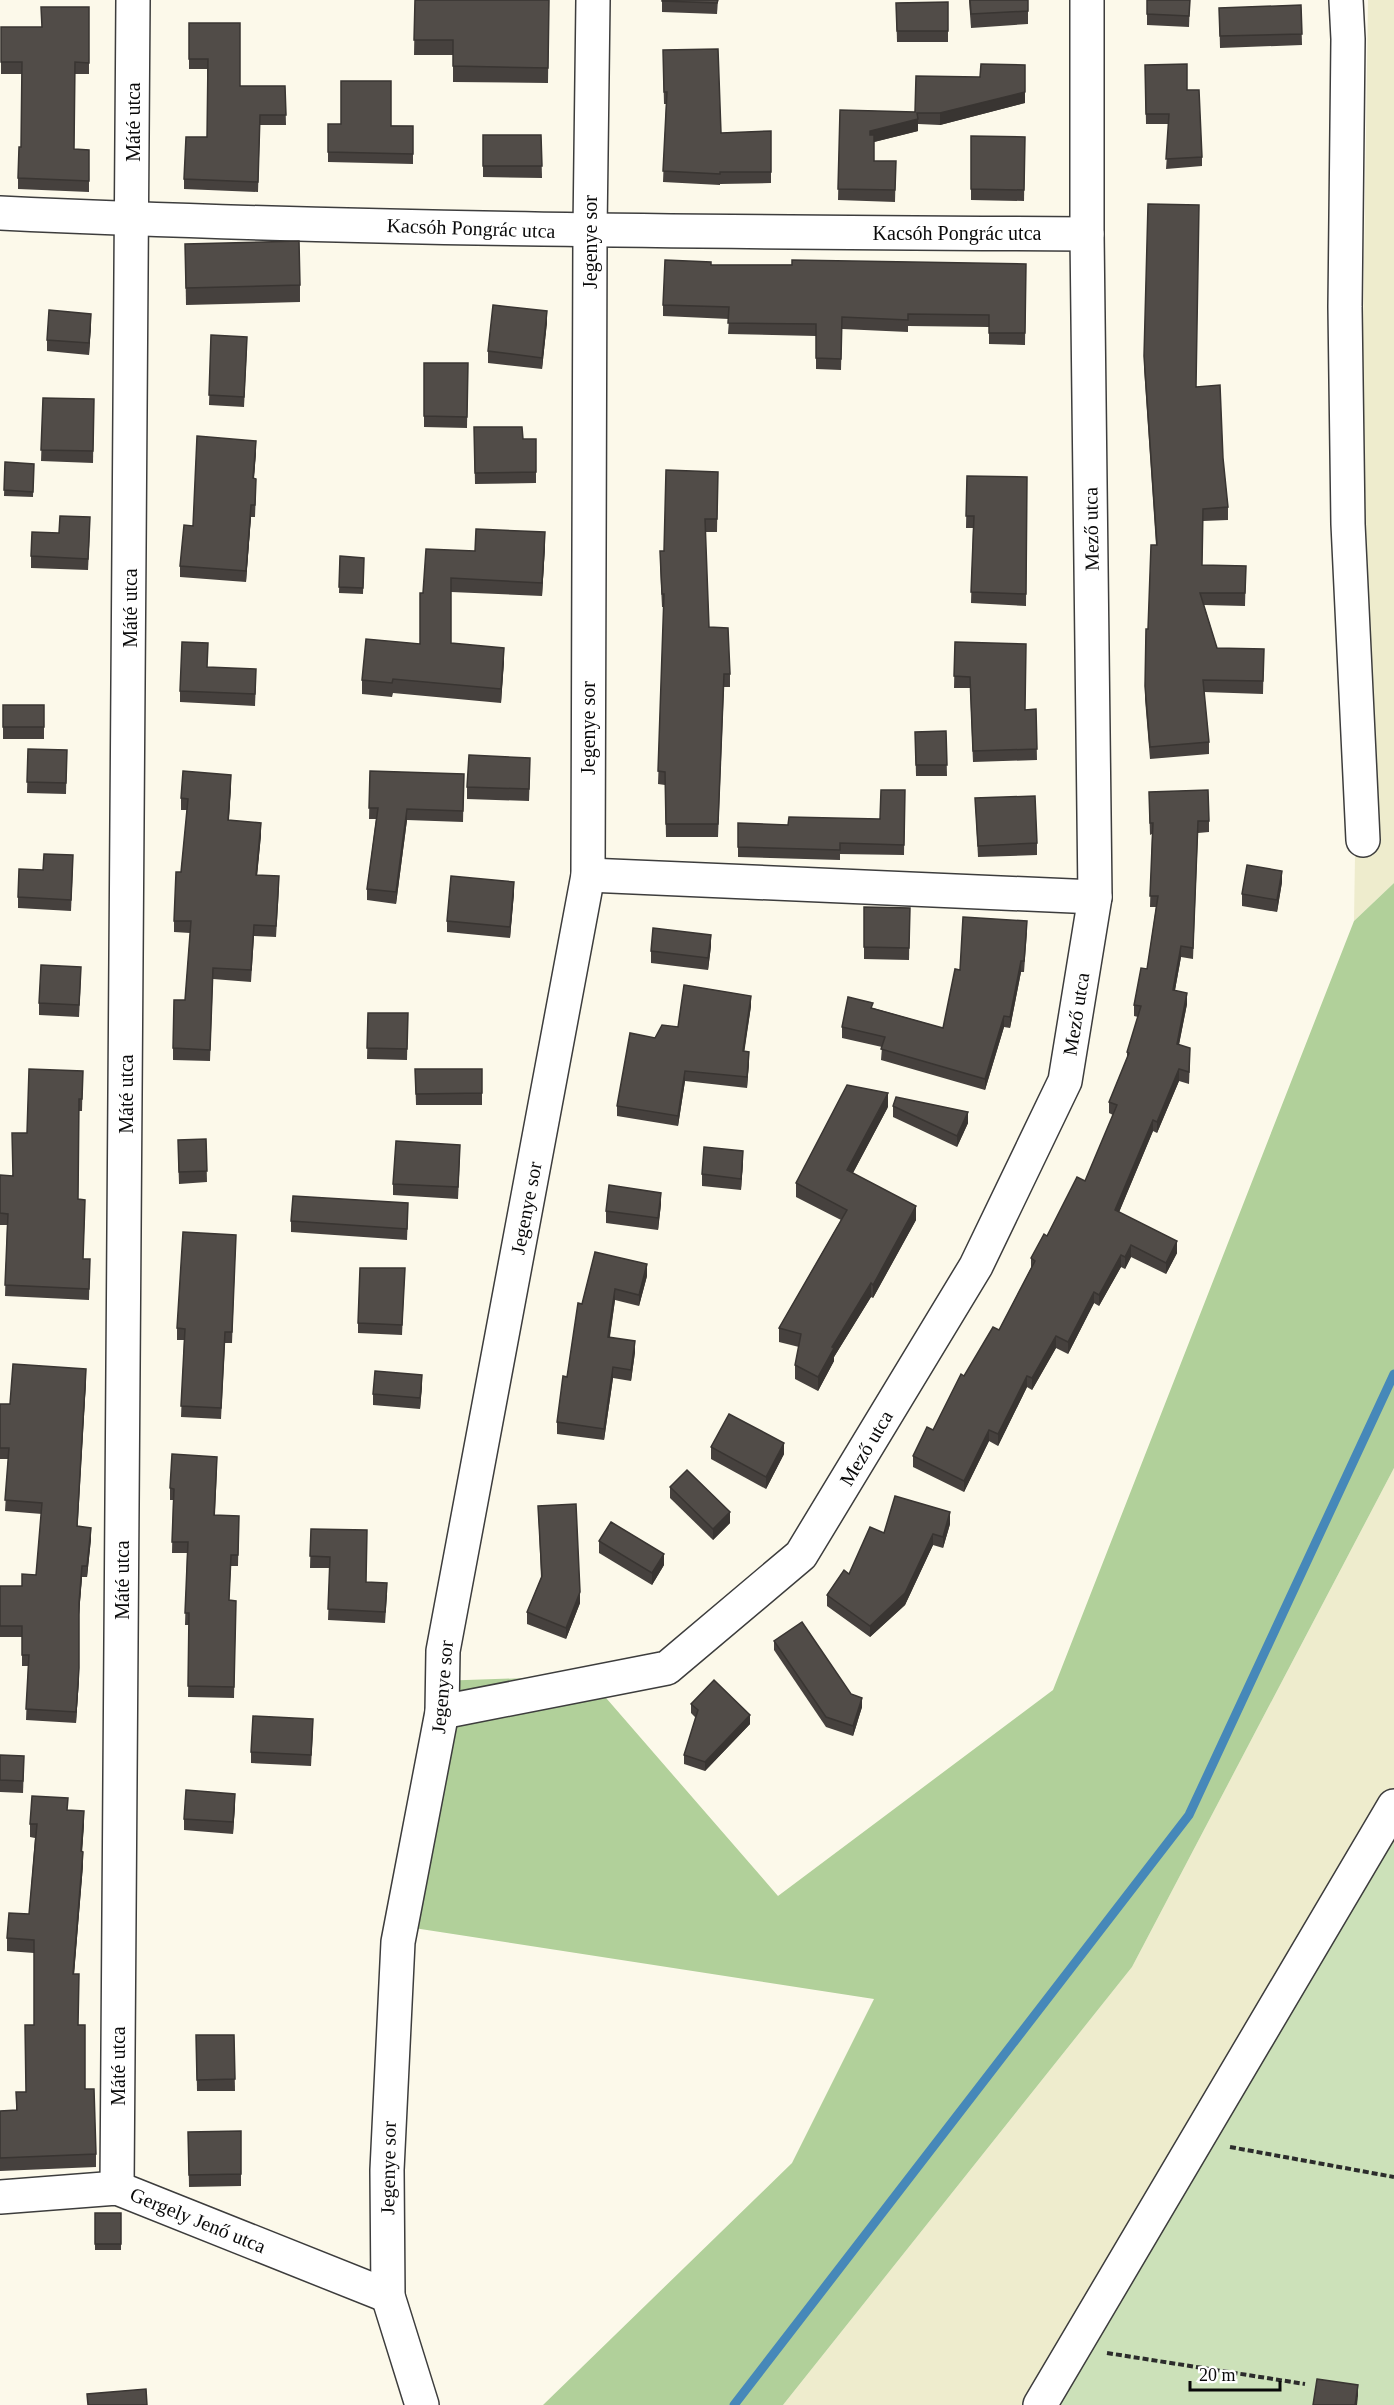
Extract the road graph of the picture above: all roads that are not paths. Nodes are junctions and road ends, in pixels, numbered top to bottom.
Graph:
1 (133, 0) edge
2 (593, 0) edge
3 (1087, 0) edge
4 (1346, 0) edge
5 (0, 213) edge
6 (133, 219) junction
7 (590, 231) junction
8 (1087, 234) junction
9 (1363, 840) dead end
10 (588, 875) junction
11 (1095, 897) junction
12 (442, 1712) junction
13 (1394, 1806) edge
14 (117, 2188) junction
15 (0, 2197) edge
16 (388, 2296) junction
17 (422, 2405) edge
18 (1040, 2405) edge

1 - 6 street, Máté utca
2 - 7 street, Jegenye sor
3 - 8 street, Mező utca
4 - 9 street
5 - 6 street, Kacsóh Pongrác utca
6 - 7 street, Kacsóh Pongrác utca
6 - 14 street, Máté utca
7 - 8 street, Kacsóh Pongrác utca
7 - 10 street, Jegenye sor
8 - 11 street, Mező utca
10 - 11 street
10 - 12 street, Jegenye sor
11 - 12 street, Mező utca
12 - 16 street, Jegenye sor
13 - 18 street
14 - 15 street, Gergely Jenő utca
14 - 16 street, Gergely Jenő utca
16 - 17 street, Jegenye sor

